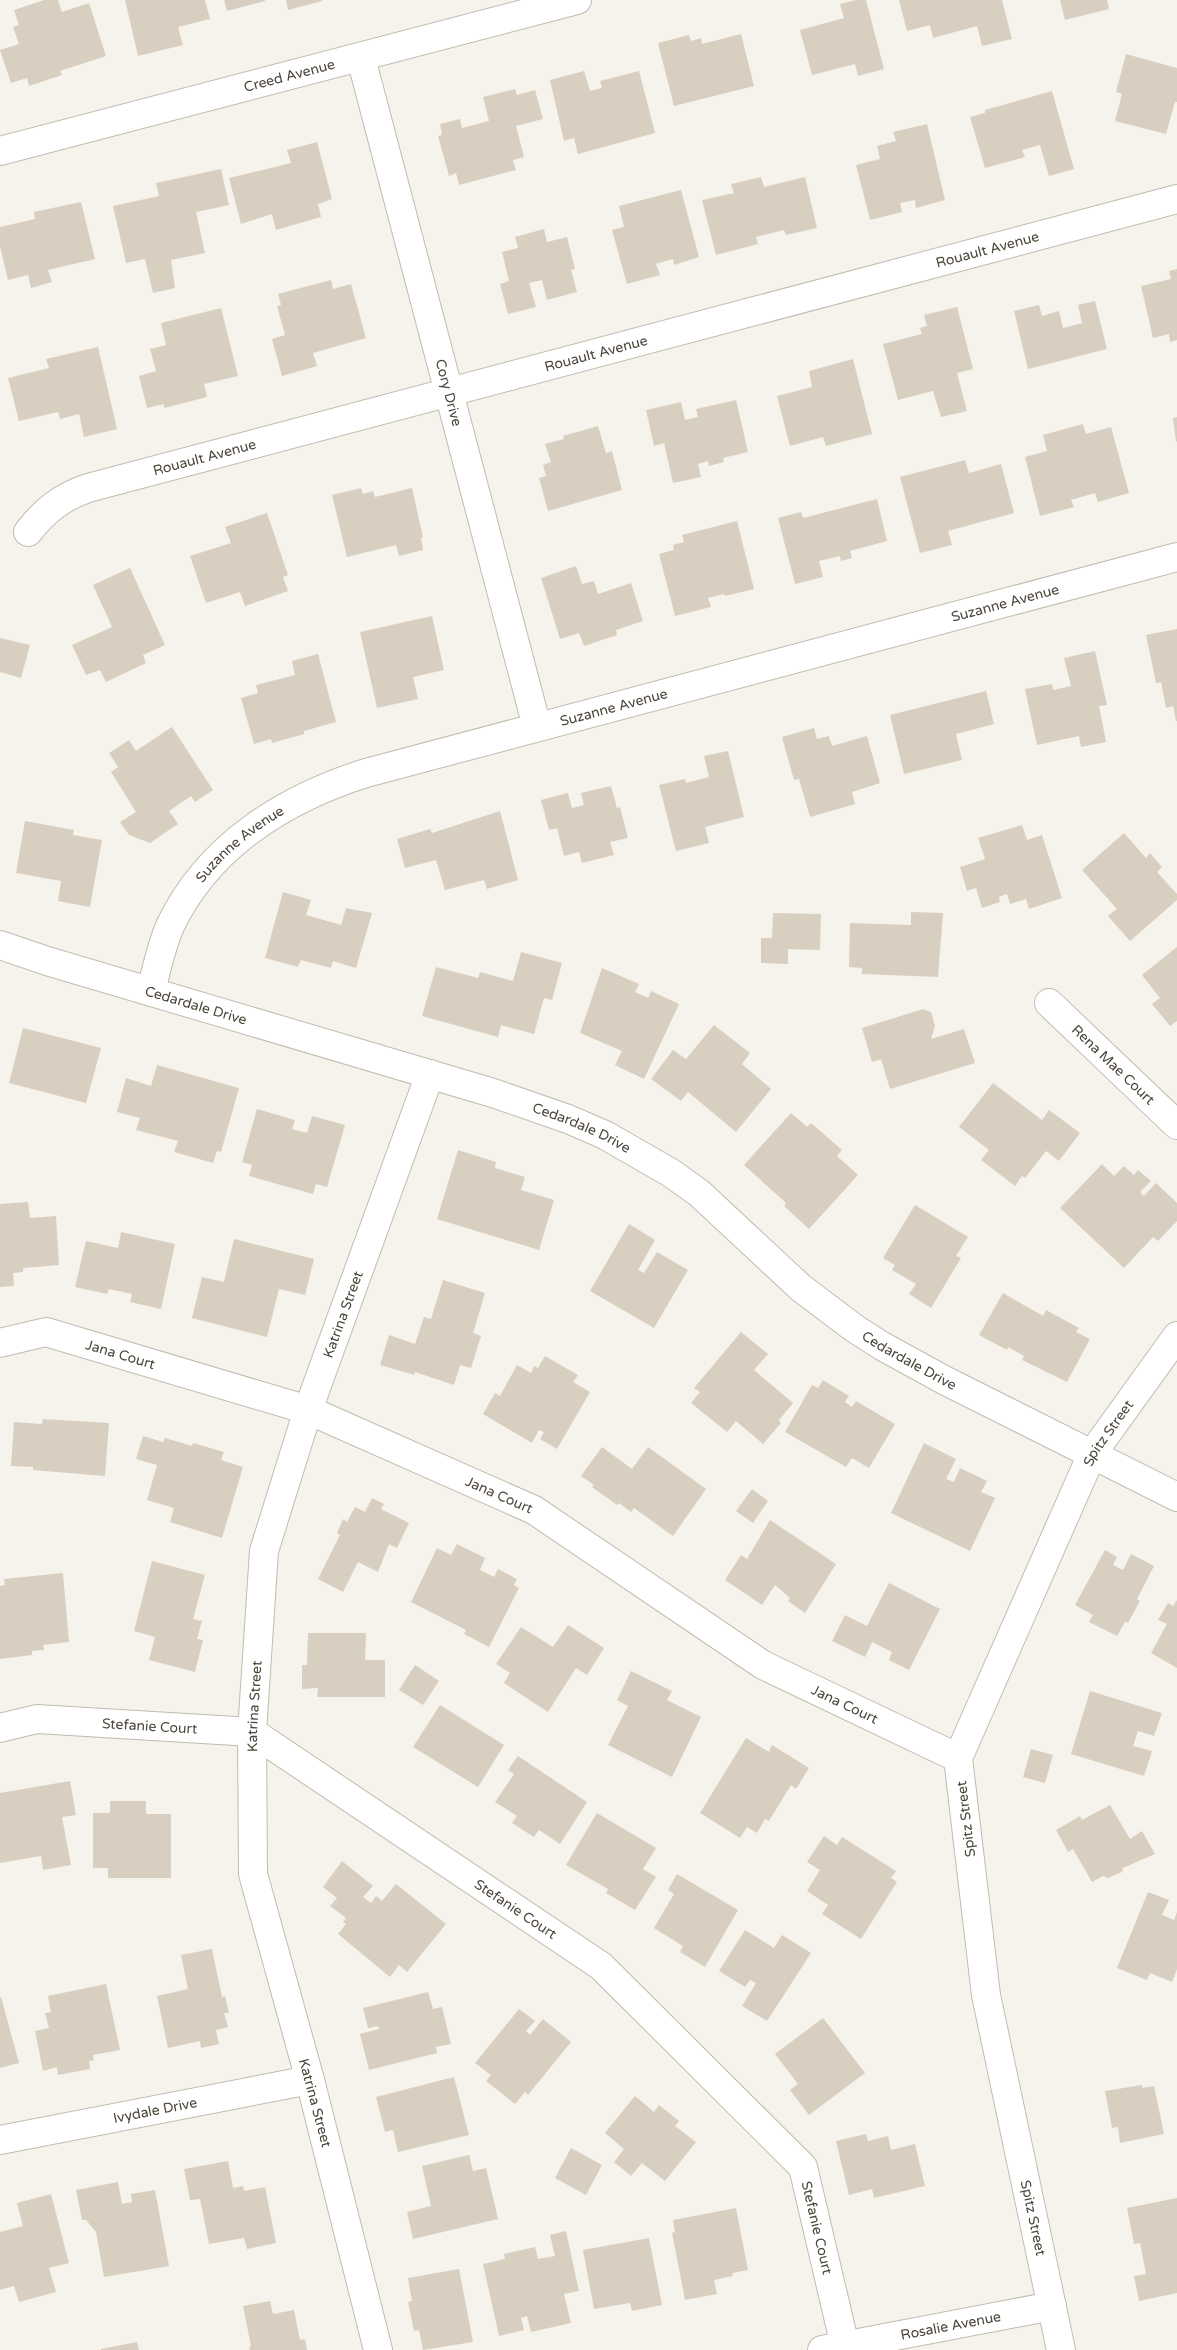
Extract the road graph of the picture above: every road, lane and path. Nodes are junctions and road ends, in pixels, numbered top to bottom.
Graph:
1 (577, 0) edge
2 (360, 58) junction
3 (0, 151) edge
4 (1177, 199) edge
5 (450, 392) junction
6 (28, 532) dead end
7 (1177, 557) edge
8 (537, 727) junction
9 (0, 945) edge
10 (151, 992) junction
11 (1049, 1003) dead end
12 (430, 1074) junction
13 (1177, 1125) edge
14 (1177, 1336) edge
15 (0, 1343) edge
16 (308, 1410) junction
17 (1092, 1454) junction
18 (1177, 1497) edge
19 (0, 1728) edge
20 (252, 1732) junction
21 (958, 1758) junction
22 (310, 2080) junction
23 (0, 2140) edge
24 (1052, 2306) junction
25 (833, 2348) edge
26 (378, 2350) edge
27 (1061, 2350) edge

1 - 2 street, Creed Avenue
2 - 3 street, Creed Avenue
2 - 5 street, Cory Drive
4 - 5 street, Rouault Avenue
5 - 6 street, Rouault Avenue
5 - 8 street, Cory Drive
7 - 8 street, Suzanne Avenue
8 - 10 street, Suzanne Avenue
9 - 10 street, Cedardale Drive
10 - 12 street, Cedardale Drive
11 - 13 street, Rena Mae Court
12 - 16 street, Katrina Street
12 - 17 street, Cedardale Drive
14 - 17 street, Spitz Street
15 - 16 street, Jana Court
16 - 20 street, Katrina Street
16 - 21 street, Jana Court
17 - 18 street, Cedardale Drive
17 - 21 street, Spitz Street
19 - 20 street, Stefanie Court
20 - 22 street, Katrina Street
20 - 25 street, Stefanie Court
21 - 24 street, Spitz Street
22 - 23 street, Ivydale Drive
22 - 26 street, Katrina Street
24 - 25 street, Rosalie Avenue
24 - 27 street, Spitz Street

